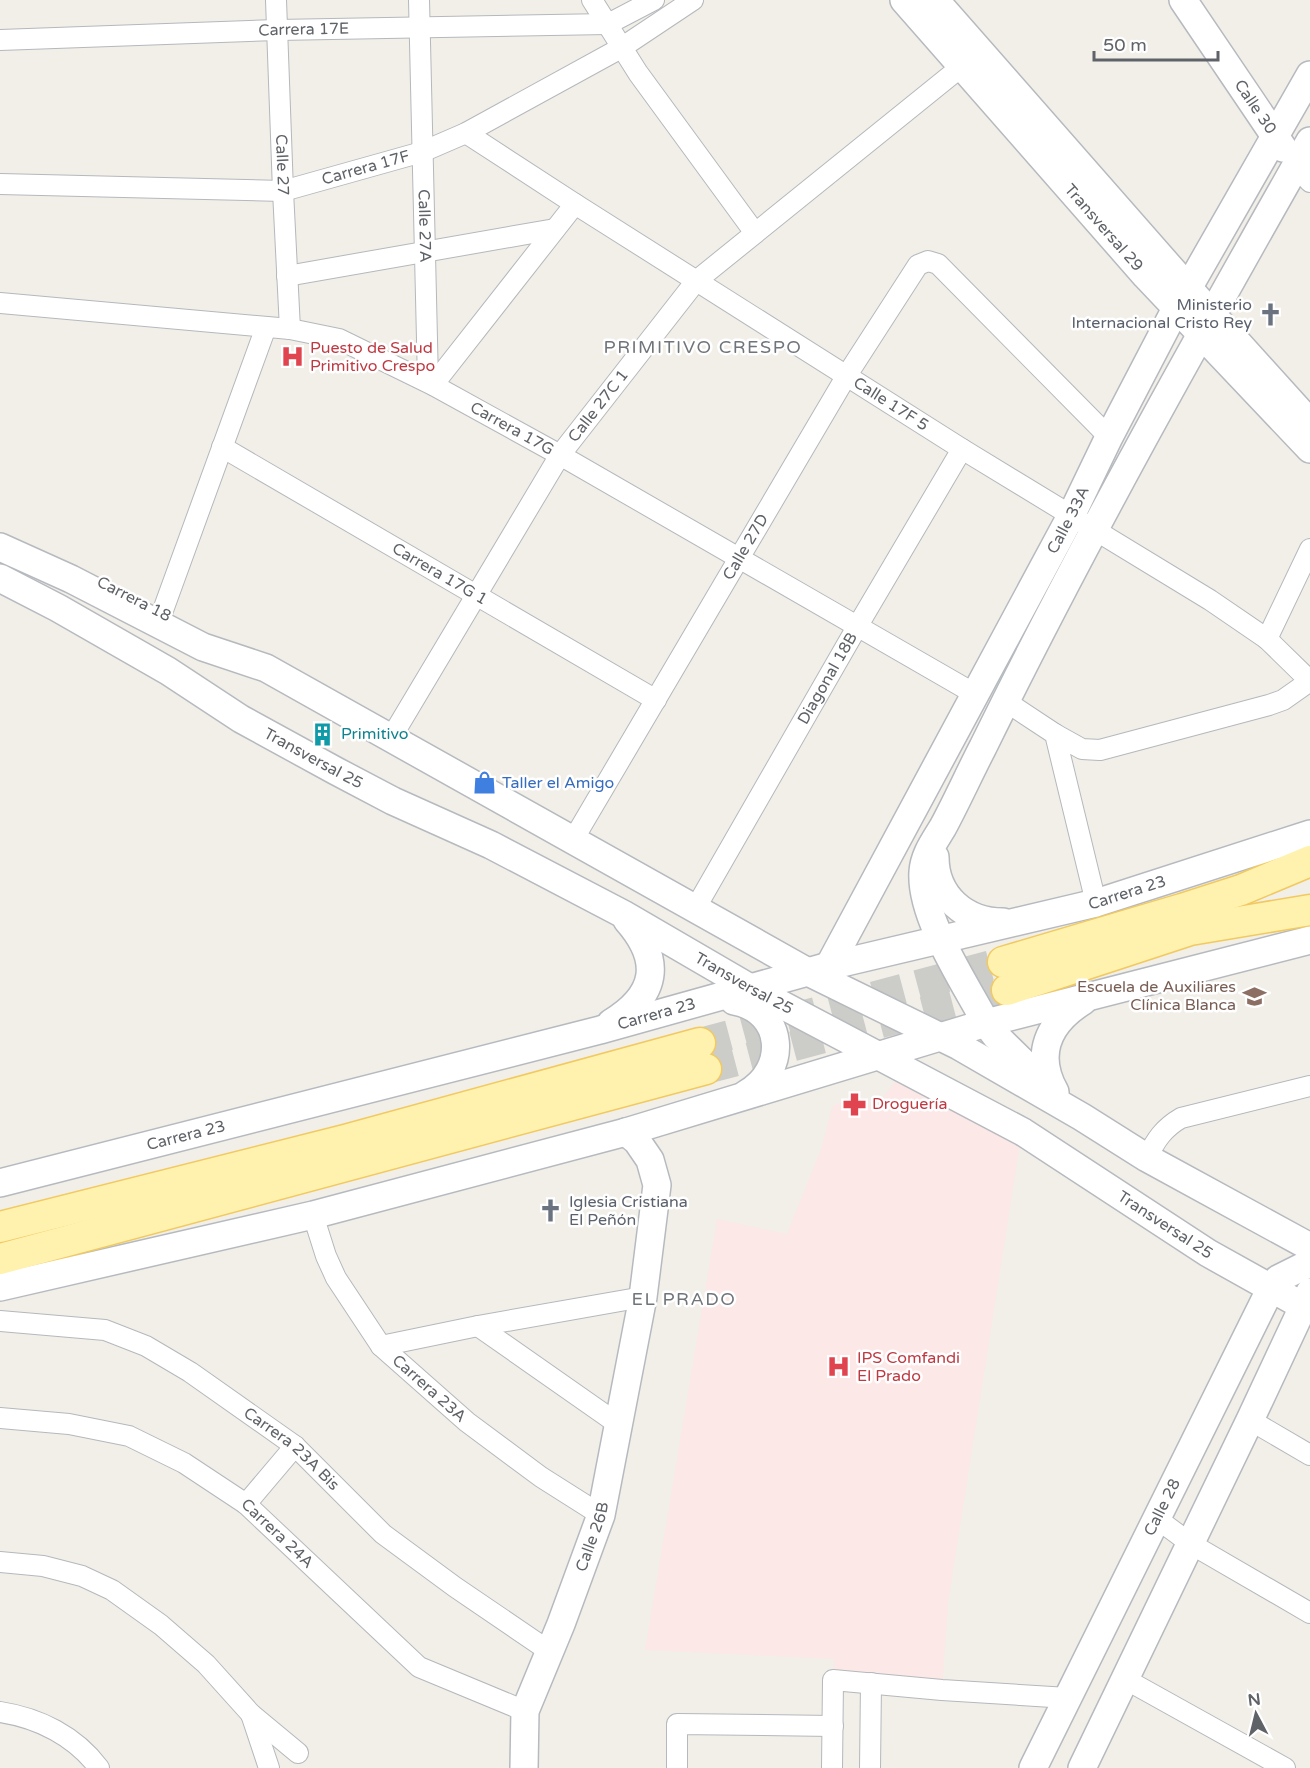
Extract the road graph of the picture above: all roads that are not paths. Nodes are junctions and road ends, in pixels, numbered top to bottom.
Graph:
1 (276, 0) edge
2 (418, 0) edge
3 (592, 0) edge
4 (654, 0) edge
5 (693, 0) edge
6 (904, 0) edge
7 (935, 0) edge
8 (1183, 0) edge
9 (608, 24) junction
10 (419, 27) junction
11 (277, 30) junction
12 (0, 40) edge
13 (621, 48) junction
14 (961, 67) junction
15 (1310, 75) edge
16 (466, 133) junction
17 (1275, 136) junction
18 (1310, 141) edge
19 (422, 152) junction
20 (1303, 174) edge
21 (0, 183) edge
22 (283, 192) junction
23 (575, 204) junction
24 (555, 229) junction
25 (755, 233) junction
26 (425, 251) junction
27 (287, 276) junction
28 (696, 281) junction
29 (1183, 299) junction
30 (0, 303) edge
31 (1206, 324) junction
32 (266, 327) junction
33 (290, 329) junction
34 (847, 375) junction
35 (431, 383) junction
36 (1310, 423) edge
37 (1109, 436) junction
38 (222, 447) junction
39 (963, 449) junction
40 (1310, 449) edge
41 (560, 455) junction
42 (1071, 516) junction
43 (1096, 529) junction
44 (0, 534) edge
45 (0, 547) edge
46 (1310, 549) edge
47 (739, 558) junction
48 (0, 578) edge
49 (475, 594) junction
50 (0, 598) edge
51 (162, 613) junction
52 (857, 627) junction
53 (1267, 639) junction
54 (266, 668) junction
55 (1310, 681) edge
56 (975, 694) junction
57 (656, 700) junction
58 (1005, 701) junction
59 (241, 719) junction
60 (1055, 734) junction
61 (391, 738) junction
62 (943, 828) junction
63 (1310, 834) edge
64 (573, 840) junction
65 (1310, 861) edge
66 (1096, 903) junction
67 (695, 909) junction
68 (1310, 910) edge
69 (623, 914) junction
70 (1031, 919) junction
71 (941, 939) junction
72 (1310, 940) edge
73 (818, 969) junction
74 (750, 988) junction
75 (1096, 995) junction
76 (695, 1004) junction
77 (986, 1023) junction
78 (600, 1030) junction
79 (942, 1037) junction
80 (703, 1056) tunnel mouth
81 (880, 1056) junction
82 (1310, 1086) edge
83 (1058, 1096) junction
84 (726, 1103) junction
85 (1082, 1117) junction
86 (626, 1132) junction
87 (131, 1148) junction
88 (348, 1152) junction
89 (1147, 1158) junction
90 (0, 1182) edge
91 (0, 1192) edge
92 (313, 1215) junction
93 (0, 1227) edge
94 (1310, 1246) edge
95 (0, 1259) edge
96 (1310, 1263) edge
97 (0, 1264) edge
98 (42, 1277) junction
99 (0, 1287) edge
100 (1272, 1289) junction
101 (643, 1297) junction
102 (1308, 1303) edge
103 (0, 1321) edge
104 (478, 1326) junction
105 (381, 1346) junction
106 (0, 1418) edge
107 (1250, 1420) junction
108 (618, 1424) junction
109 (295, 1446) junction
110 (1310, 1455) edge
111 (246, 1504) junction
112 (601, 1515) junction
113 (1156, 1518) junction
114 (1191, 1544) junction
115 (0, 1562) edge
116 (1310, 1613) edge
117 (549, 1651) junction
118 (1125, 1679) junction
119 (871, 1683) junction
120 (1068, 1698) junction
121 (525, 1711) junction
122 (0, 1712) edge
123 (251, 1714) junction
124 (833, 1726) junction
125 (298, 1753) dead end
126 (99, 1768) edge
127 (269, 1768) edge
128 (524, 1768) edge
129 (677, 1768) edge
130 (832, 1768) edge
131 (870, 1768) edge
132 (1033, 1768) edge
133 (1082, 1768) edge
134 (1285, 1768) edge

1 - 11 street, Calle 27
2 - 10 street, Calle 27A
3 - 9 street
4 - 9 street
5 - 13 street, Carrera 17F
6 - 14 main road, Transversal 29
7 - 29 main road, Transversal 29
8 - 17 main road, Calle 30
9 - 10 street, Carrera 17E
9 - 13 street
10 - 11 street, Carrera 17E
10 - 19 street, Calle 27A
11 - 12 street, Carrera 17E
11 - 22 street, Calle 27
13 - 16 street, Carrera 17F
13 - 25 street
14 - 25 street, Calle 27C 1
14 - 29 main road, Transversal 29
15 - 17 main road, Calle 33A
16 - 19 street, Carrera 17F
16 - 23 street, Calle 17F 5
17 - 20 main road, Calle 30
17 - 29 main road, Calle 33A
18 - 20 main road, Calle 33A
19 - 22 street, Carrera 17F
19 - 26 street, Calle 27A
20 - 31 main road, Calle 33A
21 - 22 street, Carrera 17F
22 - 27 street, Calle 27
23 - 24 street
23 - 28 street, Calle 17F 5
24 - 26 street
24 - 35 street
25 - 28 street, Calle 27C 1
26 - 27 street
26 - 35 street, Calle 27A
27 - 33 street, Calle 27
28 - 34 street, Calle 17F 5
28 - 41 street, Calle 27C 1
29 - 31 main road, Transversal 29
29 - 37 main road, Calle 33A
30 - 32 street, Carrera 17G
31 - 36 main road, Transversal 29
31 - 40 main road, Transversal 29
31 - 43 main road, Calle 33A
32 - 33 street, Carrera 17G
32 - 38 street
33 - 35 street, Carrera 17G
34 - 37 street, Calle 27D
34 - 39 street, Calle 17F 5
34 - 47 street, Calle 27D
35 - 41 street, Carrera 17G
37 - 42 main road, Calle 33A
38 - 49 street, Carrera 17G 1
38 - 51 street
39 - 42 street, Calle 17F 5
39 - 52 street, Diagonal 18B
41 - 47 street, Carrera 17G
41 - 49 street, Calle 27C 1
42 - 43 street, Calle 17F 5
42 - 56 main road, Calle 33A
43 - 53 street, Calle 17F 5
43 - 58 main road, Calle 33A
44 - 51 main road, Carrera 18
45 - 54 main road, Carrera 18
46 - 53 street
47 - 52 street, Carrera 17G
47 - 57 street, Calle 27D
48 - 59 main road, Transversal 25
49 - 57 street, Carrera 17G 1
49 - 61 street, Calle 27C 1
50 - 59 main road
51 - 54 main road, Carrera 18
52 - 56 street, Carrera 17G
52 - 67 street, Diagonal 18B
53 - 55 street, Calle 17F 5
54 - 61 main road
55 - 60 street
56 - 73 main road, Calle 33A
57 - 64 street, Calle 27D
58 - 60 street
58 - 62 main road, Calle 33A
59 - 69 main road, Transversal 25
60 - 66 street
61 - 64 main road
62 - 70 main road
62 - 71 main road, Calle 33A
63 - 66 main road, Carrera 23
64 - 67 main road
65 - 68 main road, Carrera 23
66 - 70 main road, Carrera 23
67 - 73 main road
69 - 74 main road, Transversal 25
69 - 78 main road
70 - 71 main road, Carrera 23
71 - 73 main road, Carrera 23
71 - 77 main road
72 - 75 main road
73 - 74 main road, Carrera 23
73 - 79 main road
74 - 76 main road, Carrera 23
74 - 81 main road, Transversal 25
75 - 77 main road
75 - 83 main road
76 - 78 main road, Carrera 23
76 - 84 main road
77 - 79 main road
77 - 83 main road
78 - 87 main road, Carrera 23
79 - 81 main road
79 - 85 main road
80 - 88 main road
81 - 84 main road
81 - 100 main road, Transversal 25
82 - 89 street
83 - 85 main road
84 - 86 main road
85 - 89 main road
86 - 92 main road
86 - 101 main road, Calle 26B
87 - 90 main road, Carrera 23
87 - 91 main road
88 - 93 main road
88 - 95 main road
89 - 94 main road
92 - 98 main road
92 - 105 street, Carrera 23A
96 - 100 main road, Calle 28
97 - 98 main road
98 - 99 main road
100 - 102 main road, Transversal 25
100 - 113 main road, Calle 28
101 - 104 street
101 - 108 main road, Calle 26B
102 - 107 main road
103 - 109 street, Carrera 23A Bis
104 - 105 street
104 - 108 street
105 - 112 street, Carrera 23A
106 - 111 street, Carrera 24A
107 - 110 street
107 - 114 main road
108 - 112 main road, Calle 26B
109 - 111 street
109 - 117 street, Carrera 23A Bis
111 - 121 street, Carrera 24A
112 - 117 main road, Calle 26B
113 - 114 street
113 - 120 main road, Calle 28
114 - 116 street
114 - 118 main road
115 - 123 street
117 - 121 main road, Calle 26B
118 - 133 main road
118 - 134 street
119 - 120 street
119 - 124 street
119 - 131 street
120 - 132 main road, Calle 28
121 - 128 main road, Calle 26B
122 - 126 street
123 - 125 street
123 - 127 street
124 - 129 street
124 - 130 street

